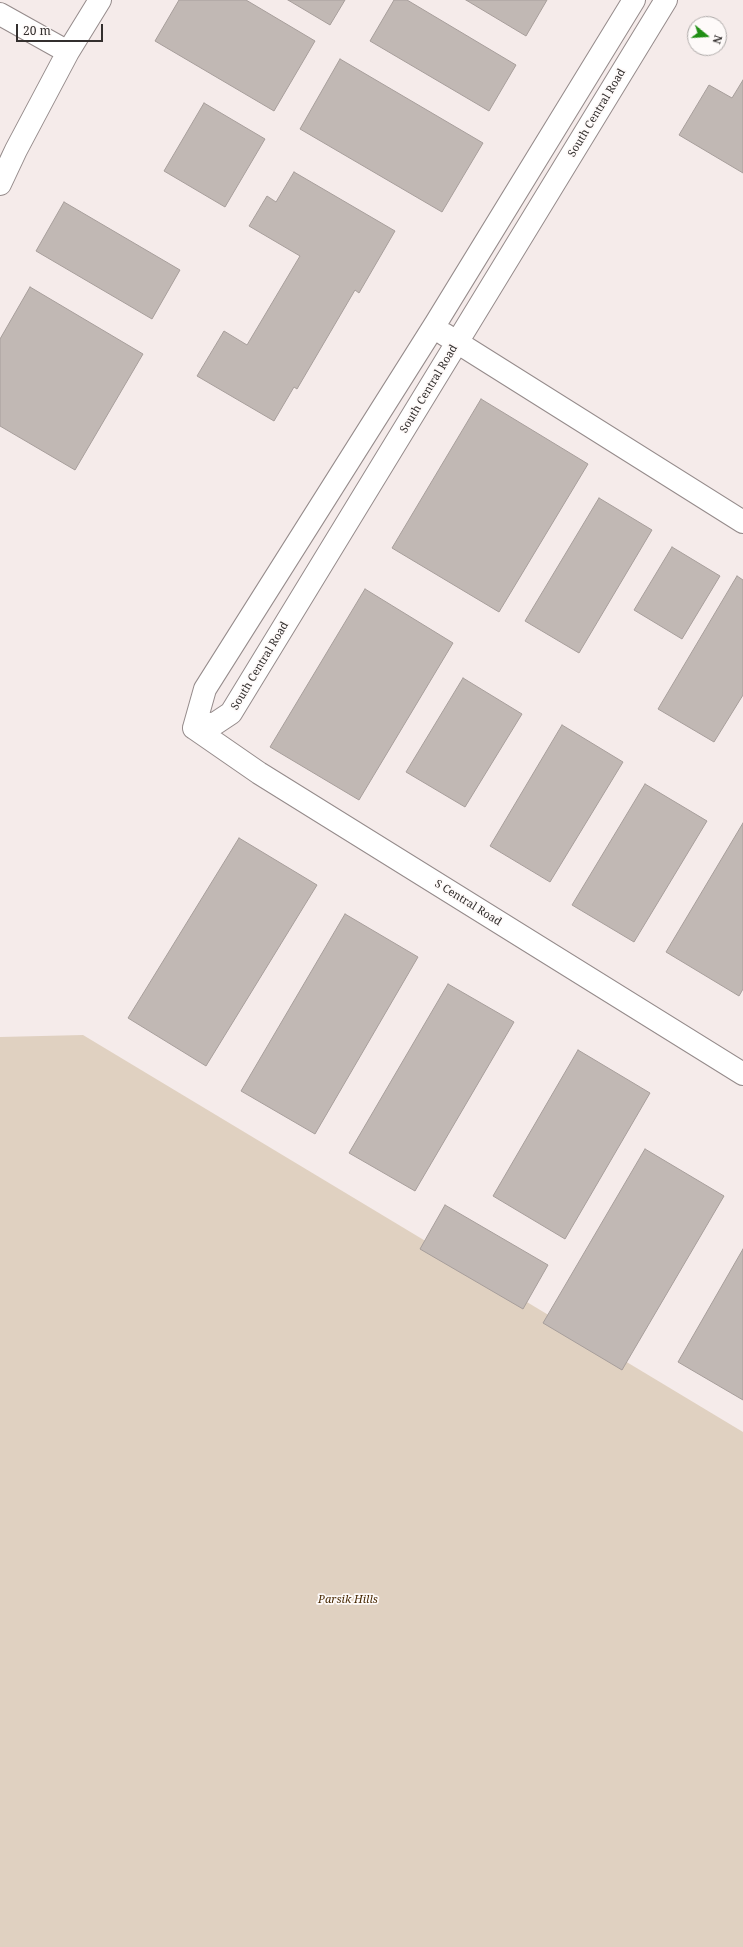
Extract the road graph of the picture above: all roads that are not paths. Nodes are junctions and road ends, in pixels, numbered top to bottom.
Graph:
1 (100, 0) edge
2 (634, 0) edge
3 (666, 0) edge
4 (0, 14) edge
5 (68, 52) junction
6 (0, 184) edge
7 (433, 327) junction
8 (457, 343) junction
9 (338, 478) junction
10 (366, 494) junction
11 (743, 522) edge
12 (194, 728) junction
13 (743, 1074) edge

1 - 5 street
2 - 7 street
3 - 8 street, South Central Road
4 - 5 street
5 - 6 street
7 - 8 street
7 - 9 street
8 - 10 street, South Central Road
8 - 11 street
9 - 10 street
9 - 12 street
10 - 12 street, South Central Road
12 - 13 street, S Central Road

